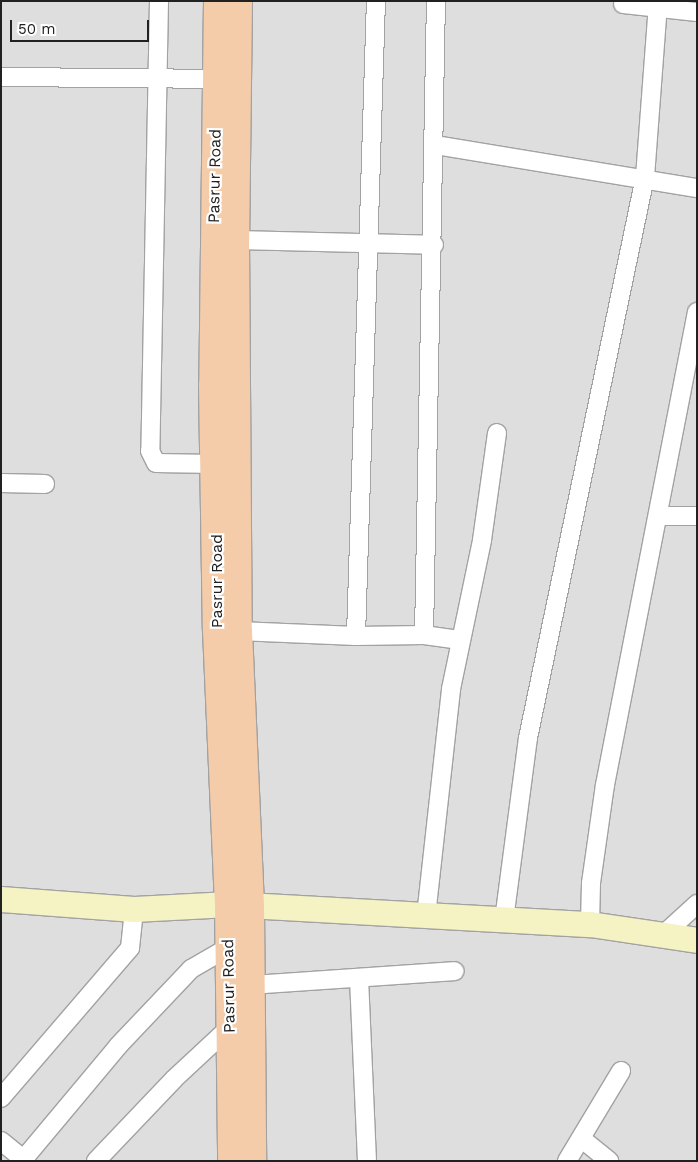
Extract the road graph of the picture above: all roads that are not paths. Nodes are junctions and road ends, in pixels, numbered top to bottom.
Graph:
1 (159, 1) edge
2 (218, 1) edge
3 (238, 1) edge
4 (376, 1) edge
5 (436, 1) edge
6 (623, 4) dead end
7 (658, 5) junction
8 (697, 12) edge
9 (1, 77) edge
10 (158, 79) junction
11 (216, 79) junction
12 (436, 145) junction
13 (645, 177) junction
14 (697, 188) edge
15 (235, 240) junction
16 (368, 244) junction
17 (434, 245) junction
18 (697, 312) edge
19 (496, 433) dead end
20 (215, 464) junction
21 (1, 483) edge
22 (45, 484) dead end
23 (660, 516) junction
24 (697, 516) edge
25 (238, 631) junction
26 (424, 635) junction
27 (356, 636) junction
28 (459, 640) junction
29 (1, 899) edge
30 (697, 904) edge
31 (240, 906) junction
32 (134, 908) junction
33 (426, 916) junction
34 (504, 920) junction
35 (590, 924) junction
36 (664, 934) junction
37 (697, 940) edge
38 (229, 947) junction
39 (455, 971) dead end
40 (359, 978) junction
41 (251, 985) junction
42 (230, 1027) junction
43 (621, 1071) dead end
44 (1, 1098) edge
45 (582, 1138) junction
46 (1, 1141) edge
47 (24, 1160) edge
48 (96, 1161) edge
49 (232, 1161) edge
50 (252, 1161) edge
51 (367, 1161) edge
52 (567, 1161) edge
53 (609, 1161) edge

1 - 10 street
2 - 11 main road, Pasrur Road
3 - 15 main road, Pasrur Road
4 - 16 street
5 - 12 street
6 - 7 street
7 - 8 street
7 - 13 street
9 - 10 street
10 - 11 street
10 - 20 street
11 - 20 main road, Pasrur Road
12 - 13 street
12 - 17 street
13 - 14 street
13 - 34 street
15 - 16 street
15 - 25 main road, Pasrur Road
16 - 17 street
16 - 27 street
17 - 26 street
18 - 23 street
19 - 28 street
20 - 31 main road, Pasrur Road
21 - 22 street
23 - 24 street
23 - 35 street
25 - 27 street
25 - 31 main road, Pasrur Road
26 - 27 street
26 - 28 street
28 - 33 street
29 - 32 street
30 - 36 street
31 - 32 street
31 - 33 street
31 - 38 main road, Pasrur Road
31 - 41 main road, Pasrur Road
32 - 44 street
33 - 34 street
34 - 35 street
35 - 36 street
36 - 37 street
38 - 42 main road, Pasrur Road
38 - 47 street
39 - 40 street
40 - 41 street
40 - 51 street
41 - 50 main road, Pasrur Road
42 - 48 street
42 - 49 main road, Pasrur Road
43 - 45 street
45 - 52 street
45 - 53 street
46 - 47 street

